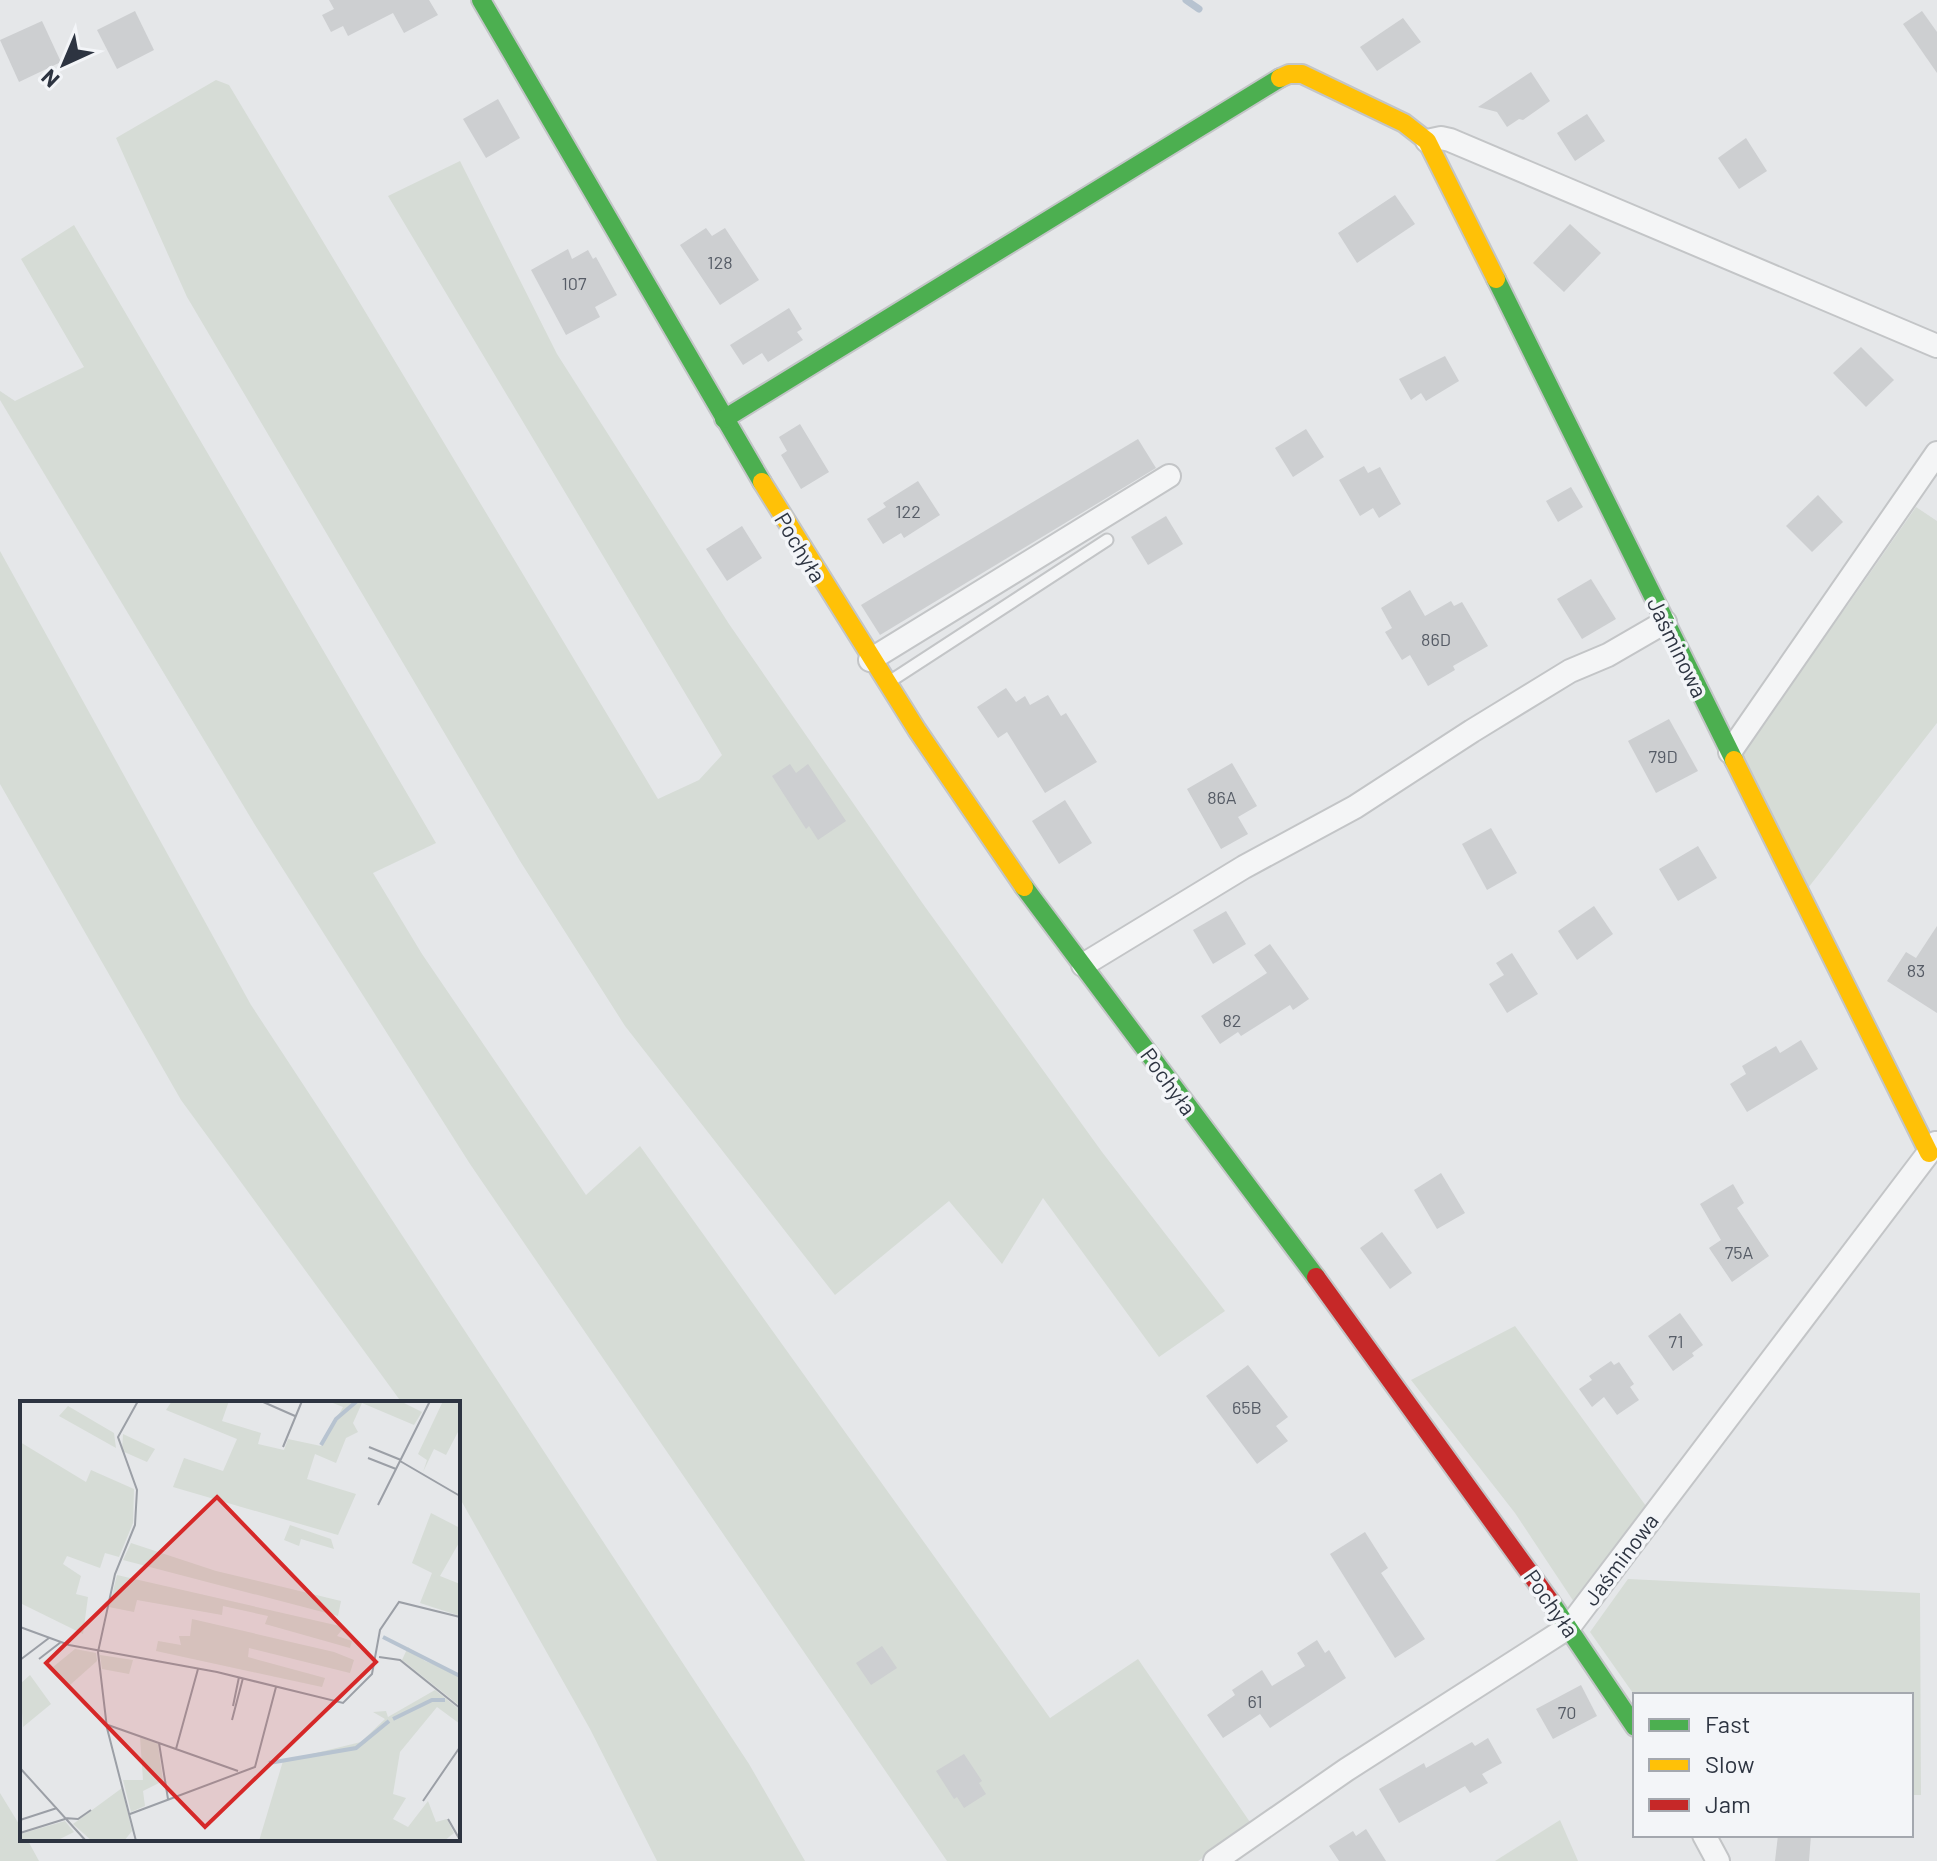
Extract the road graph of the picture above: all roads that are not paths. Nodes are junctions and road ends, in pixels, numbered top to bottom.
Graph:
1 (481, 0) edge
2 (1427, 141) junction
3 (1937, 346) edge
4 (724, 419) junction
5 (1937, 453) edge
6 (1169, 476) dead end
7 (1107, 540) dead end
8 (1665, 622) junction
9 (870, 660) junction
10 (885, 685) junction
11 (1730, 752) junction
12 (1083, 965) junction
13 (1933, 1148) edge
14 (1569, 1627) junction
15 (1633, 1724) edge
16 (1705, 1837) edge
17 (1215, 1861) edge
18 (1718, 1861) edge

1 - 4 street, Pochyła
2 - 3 street, Jaśminowa
2 - 4 street, Jaśminowa
2 - 8 street, Jaśminowa
4 - 9 street, Pochyła
5 - 11 street
6 - 9 street
7 - 10 lane
8 - 11 street, Jaśminowa
8 - 12 street
9 - 10 street, Pochyła
10 - 12 street, Pochyła
11 - 13 street, Jaśminowa
12 - 14 street, Pochyła
13 - 14 street, Jaśminowa
14 - 15 street, Pochyła
14 - 17 street, Jaśminowa
16 - 18 street

